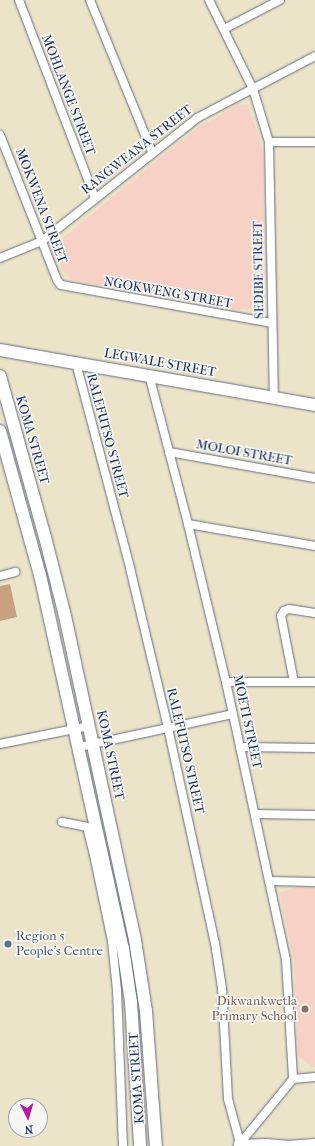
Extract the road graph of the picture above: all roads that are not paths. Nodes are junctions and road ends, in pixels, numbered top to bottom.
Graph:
1 (19, 0) edge
2 (90, 0) edge
3 (209, 0) edge
4 (280, 0) edge
5 (224, 29) junction
6 (315, 56) edge
7 (253, 89) junction
8 (0, 135) edge
9 (269, 142) junction
10 (315, 142) edge
11 (152, 152) junction
12 (95, 198) junction
13 (42, 241) junction
14 (0, 258) edge
15 (61, 285) joint
16 (272, 323) junction
17 (0, 350) edge
18 (76, 362) junction
19 (149, 375) junction
20 (1, 384) edge
21 (274, 397) junction
22 (315, 405) edge
23 (0, 431) edge
24 (169, 452) junction
25 (315, 478) edge
26 (188, 524) junction
27 (315, 546) edge
28 (15, 572) dead end
29 (0, 576) edge
30 (315, 613) edge
31 (226, 682) junction
32 (294, 682) junction
33 (315, 682) edge
34 (233, 714) junction
35 (89, 726) junction
36 (168, 728) junction
37 (75, 729) junction
38 (0, 744) edge
39 (93, 745) junction
40 (79, 747) junction
41 (240, 747) junction
42 (315, 748) edge
43 (255, 814) junction
44 (315, 815) edge
45 (62, 822) dead end
46 (269, 881) junction
47 (315, 882) edge
48 (315, 1077) edge
49 (294, 1079) junction
50 (315, 1143) edge
51 (238, 1145) edge
52 (123, 1146) edge
53 (140, 1146) edge
54 (156, 1146) edge

1 - 12 street, MOHLANGE STREET
2 - 11 street
3 - 5 street, SEDIBE STREET
4 - 5 street
5 - 7 street, SEDIBE STREET
6 - 7 street, RANGWEANA STREET
7 - 9 street, SEDIBE STREET
7 - 11 street, RANGWEANA STREET
8 - 13 street, MOKWENA STREET
9 - 10 street
9 - 16 street, SEDIBE STREET
11 - 12 street, RANGWEANA STREET
12 - 13 street, RANGWEANA STREET
13 - 14 street, RANGWEANA STREET
13 - 15 street, MOKWENA STREET
15 - 16 street, NGOKWENG STREET
16 - 21 street, SEDIBE STREET
17 - 18 main road, LEGWALE STREET
18 - 19 main road, LEGWALE STREET
18 - 36 street, RALEFUTSO STREET
19 - 21 main road, LEGWALE STREET
19 - 24 street, MOETI STREET
20 - 35 main road, KOMA STREET
21 - 22 main road, LEGWALE STREET
23 - 37 main road, KOMA STREET
24 - 25 street, MOLOI STREET
24 - 26 street, MOETI STREET
26 - 27 street
26 - 31 street, MOETI STREET
28 - 29 street
30 - 32 street
31 - 32 street
31 - 34 street, MOETI STREET
32 - 33 street
34 - 36 street
34 - 41 street, MOETI STREET
35 - 37 street
35 - 39 main road, KOMA STREET
36 - 39 street
36 - 51 street, RALEFUTSO STREET
37 - 38 street
37 - 40 main road, KOMA STREET
39 - 40 street
39 - 54 main road, KOMA STREET
40 - 53 main road, KOMA STREET
41 - 42 street
41 - 43 street, MOETI STREET
43 - 44 street
43 - 46 street, MOETI STREET
45 - 52 street
46 - 47 street
46 - 49 street, MOETI STREET
48 - 49 street
49 - 51 street
50 - 51 street

